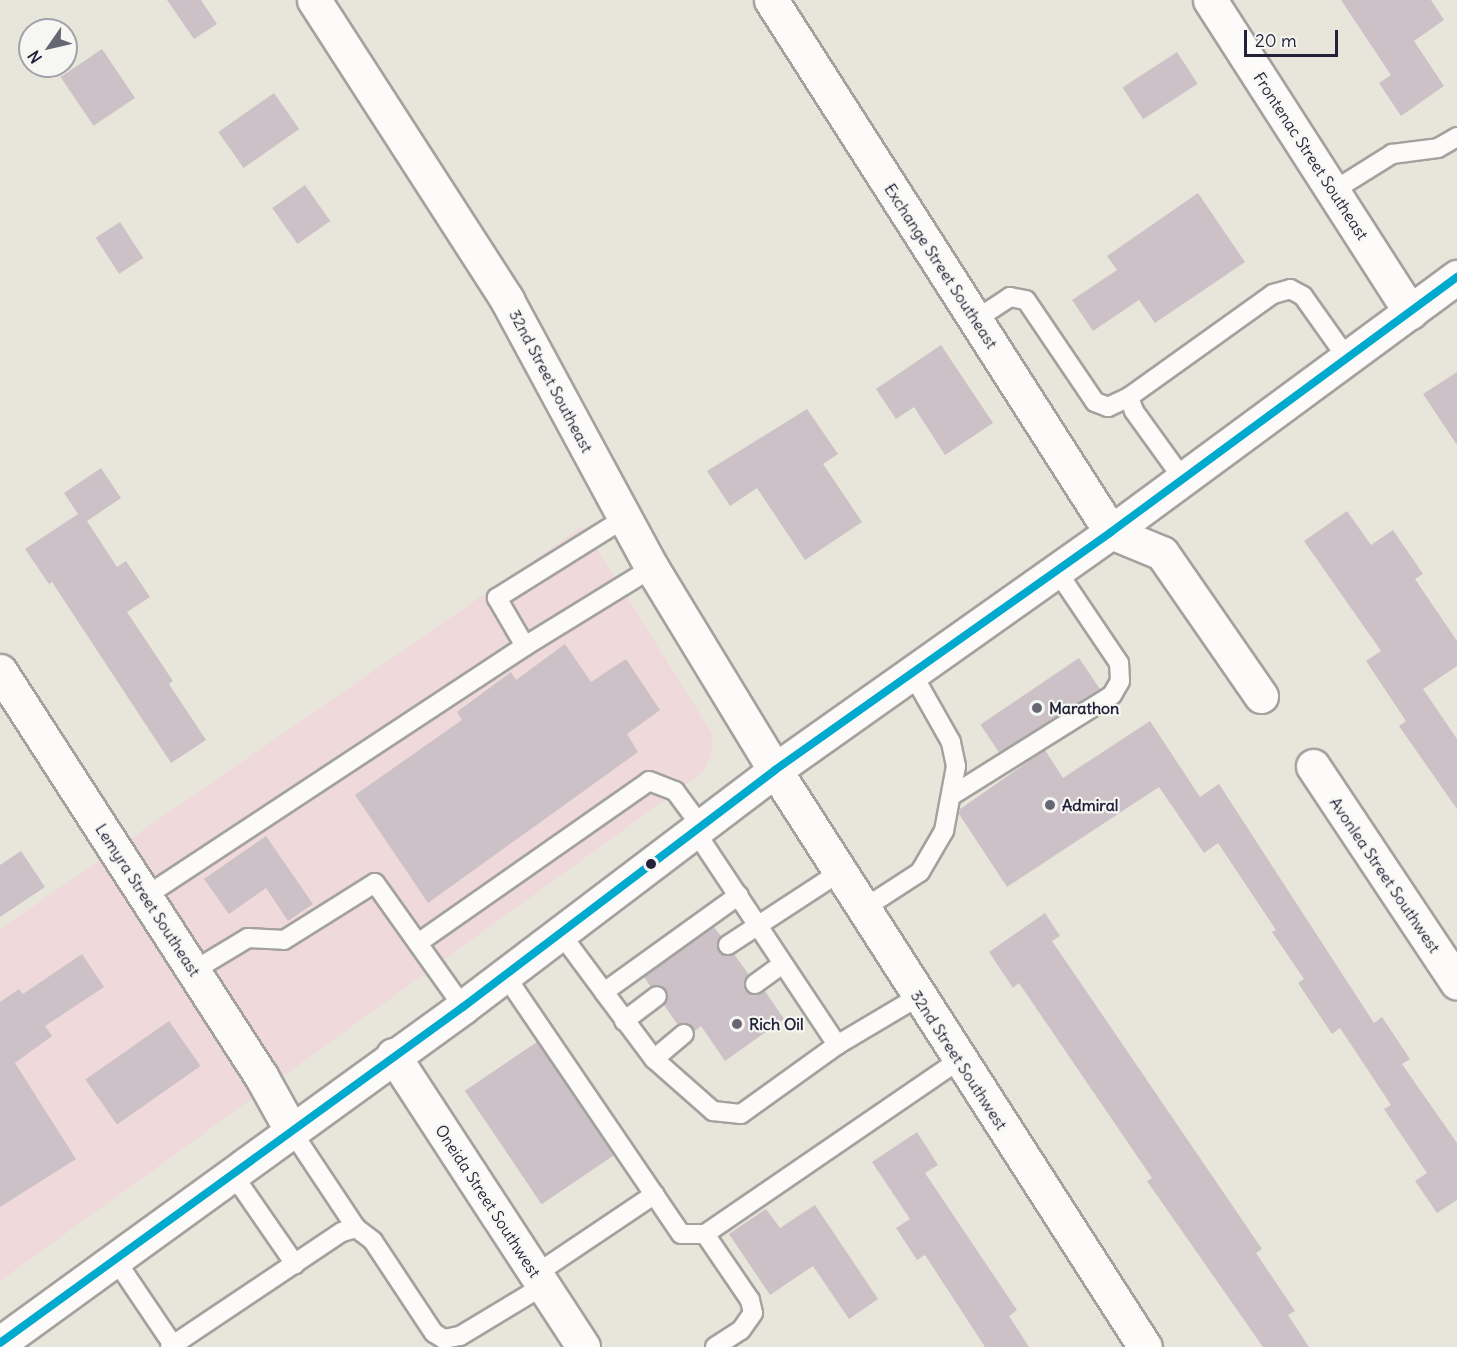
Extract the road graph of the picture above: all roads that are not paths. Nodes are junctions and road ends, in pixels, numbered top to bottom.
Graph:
1 (314, 0) edge
2 (771, 0) edge
3 (1210, 0) edge
4 (1457, 137) edge
5 (1333, 191) junction
6 (1457, 277) edge
7 (1410, 312) junction
8 (975, 320) junction
9 (1347, 358) junction
10 (1130, 397) junction
11 (1183, 479) junction
12 (625, 518) junction
13 (1111, 532) junction
14 (652, 567) junction
15 (1057, 571) junction
16 (525, 646) junction
17 (0, 671) edge
18 (912, 673) junction
19 (1261, 696) dead end
20 (1312, 766) dead end
21 (775, 770) junction
22 (951, 796) junction
23 (698, 829) junction
24 (840, 872) junction
25 (739, 894) junction
26 (146, 896) junction
27 (863, 909) junction
28 (759, 925) junction
29 (561, 934) junction
30 (418, 943) junction
31 (728, 945) dead end
32 (783, 964) junction
33 (193, 970) junction
34 (505, 975) junction
35 (1457, 983) edge
36 (755, 984) dead end
37 (604, 992) junction
38 (657, 996) dead end
39 (918, 997) junction
40 (464, 1007) junction
41 (624, 1021) junction
42 (684, 1035) dead end
43 (837, 1045) junction
44 (393, 1055) junction
45 (654, 1059) junction
46 (959, 1060) junction
47 (291, 1130) junction
48 (232, 1173) junction
49 (655, 1194) junction
50 (357, 1228) junction
51 (705, 1234) junction
52 (115, 1259) junction
53 (295, 1264) junction
54 (539, 1280) junction
55 (2, 1344) edge
56 (172, 1346) edge
57 (583, 1347) edge
58 (715, 1347) edge
59 (1145, 1347) edge

1 - 12 street, 32nd Street Southeast
2 - 8 street, Exchange Street Southeast
3 - 5 street, Frontenac Street Southeast
4 - 5 lane
5 - 7 street, Frontenac Street Southeast
6 - 7 street
7 - 9 street
8 - 10 lane
8 - 13 street, Exchange Street Southeast
9 - 10 lane
9 - 11 street
10 - 11 lane
11 - 13 street
12 - 14 street, 32nd Street Southeast
12 - 16 lane
13 - 15 street
13 - 19 street
14 - 16 lane
14 - 21 street, 32nd Street Southeast
15 - 18 street
15 - 22 lane
16 - 26 lane
17 - 26 street, Lemyra Street Southeast
18 - 21 street
18 - 22 lane
20 - 35 street, Avonlea Street Southwest
21 - 23 street
21 - 24 street, 32nd Street Southwest
22 - 27 lane
23 - 25 lane
23 - 29 street
23 - 30 lane
24 - 27 street, 32nd Street Southwest
24 - 28 lane
25 - 28 lane
25 - 37 lane
26 - 33 street, Lemyra Street Southeast
27 - 39 street, 32nd Street Southwest
28 - 31 lane
28 - 32 lane
29 - 34 street
29 - 37 lane
30 - 33 lane
30 - 40 lane
32 - 36 lane
32 - 43 lane
33 - 47 street, Lemyra Street Southeast
34 - 40 street
34 - 49 lane
37 - 41 lane
38 - 41 lane
39 - 43 lane
39 - 46 street, 32nd Street Southwest
40 - 44 street
41 - 45 lane
42 - 45 lane
43 - 45 lane
44 - 47 street
44 - 54 street, Oneida Street Southwest
46 - 51 lane
46 - 59 street, 32nd Street Southwest
47 - 48 street
47 - 50 lane
48 - 52 street
48 - 53 lane
49 - 51 lane
49 - 54 lane
50 - 53 lane
50 - 54 lane
51 - 58 lane
52 - 55 street
52 - 56 lane
53 - 56 lane
54 - 57 street, Oneida Street Southwest

